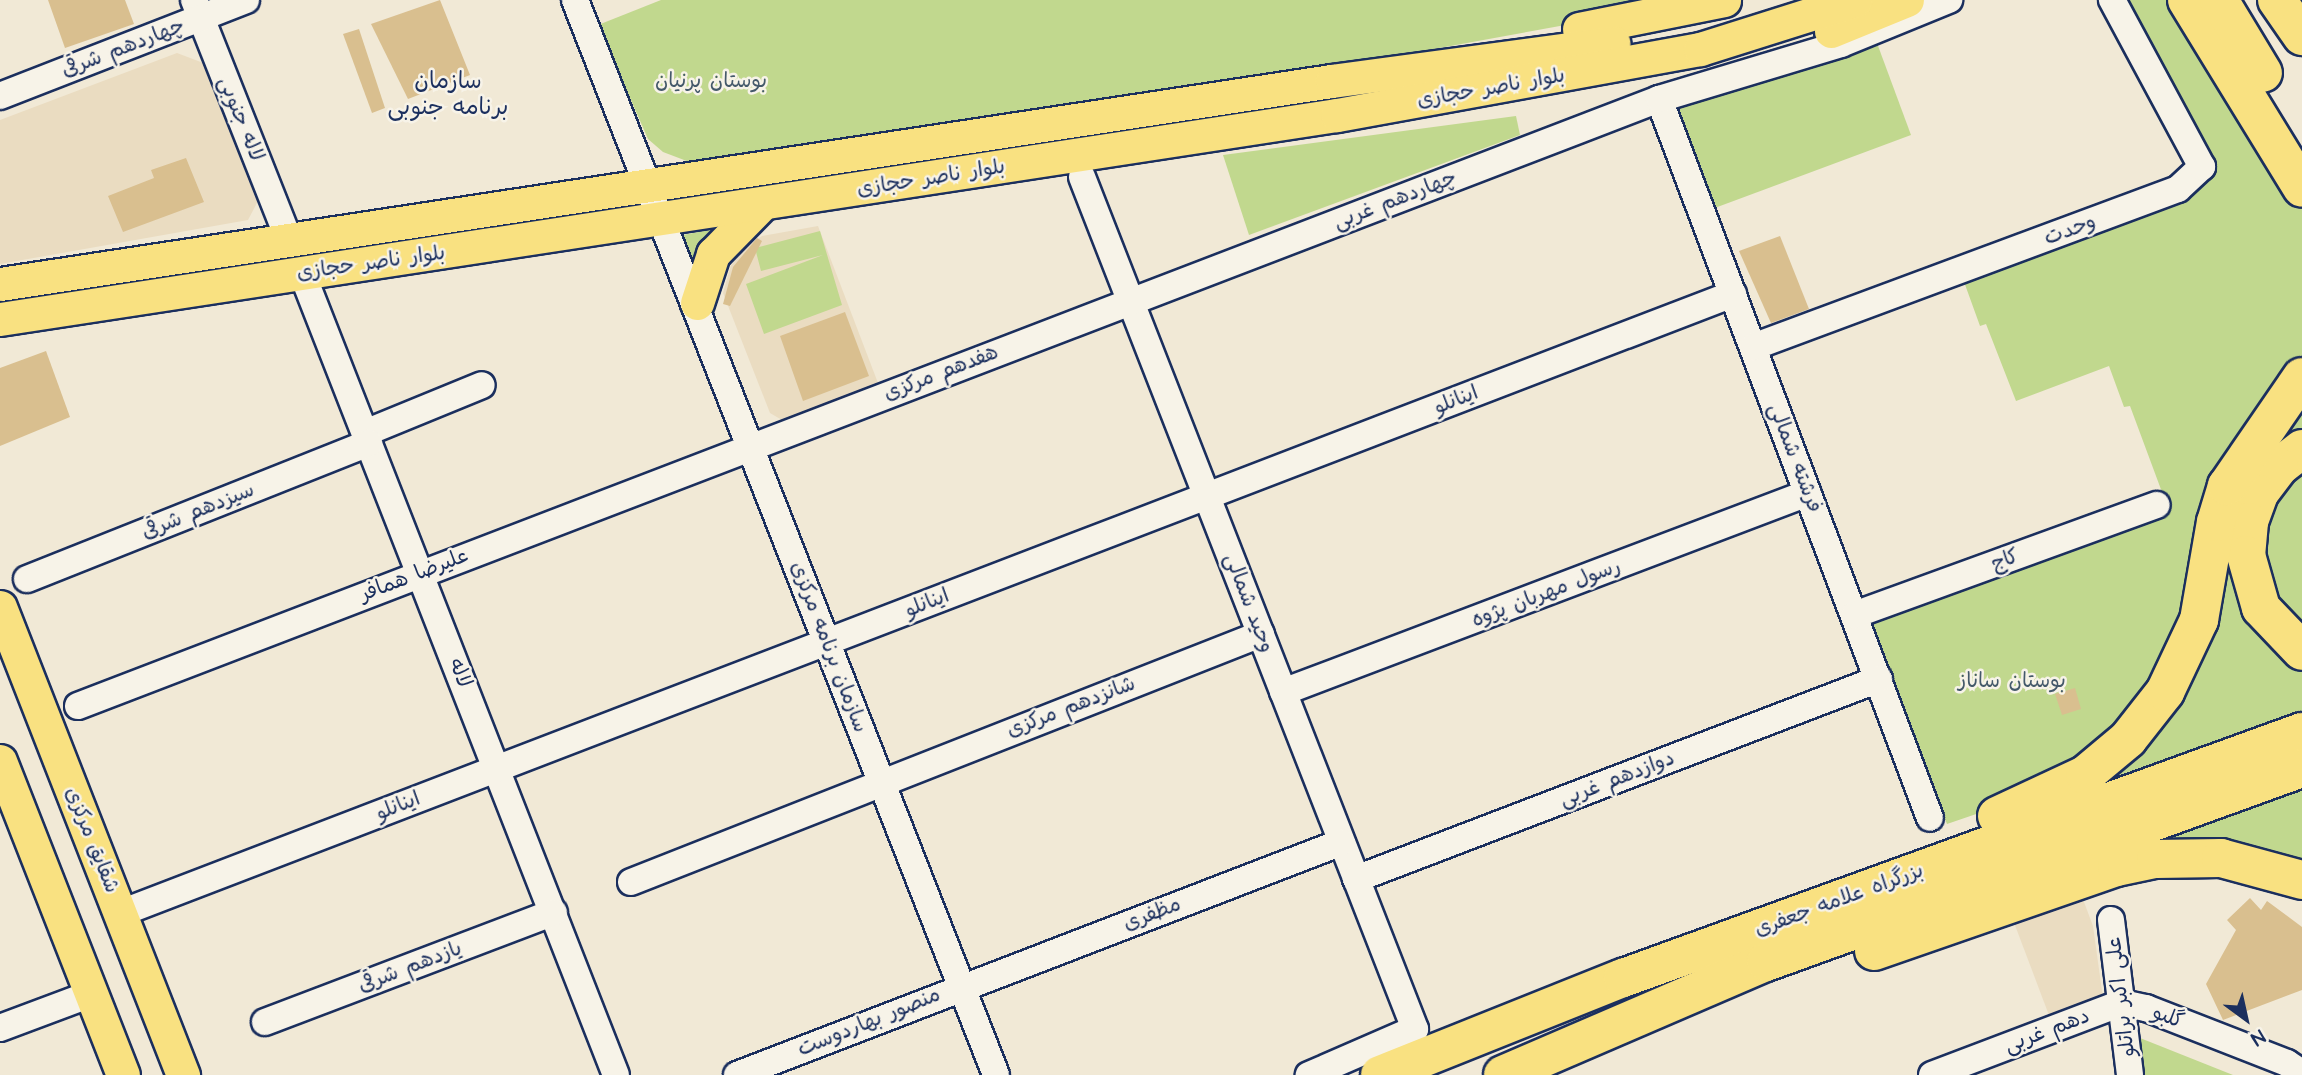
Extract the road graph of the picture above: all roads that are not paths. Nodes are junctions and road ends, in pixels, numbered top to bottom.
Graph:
1 (246, 0) edge
2 (575, 0) edge
3 (1724, 0) edge
4 (1795, 0) edge
5 (1855, 0) edge
6 (1907, 0) edge
7 (1949, 0) edge
8 (2112, 0) edge
9 (2187, 0) edge
10 (2219, 0) edge
11 (2277, 0) edge
12 (2288, 0) edge
13 (197, 9) edge
14 (2302, 34) edge
15 (1332, 81) junction
16 (0, 96) edge
17 (1659, 99) junction
18 (1337, 115) junction
19 (2302, 139) edge
20 (1082, 177) dead end
21 (648, 185) junction
22 (2302, 188) edge
23 (760, 206) junction
24 (662, 220) junction
25 (288, 238) junction
26 (302, 273) junction
27 (0, 284) edge
28 (1733, 295) junction
29 (1131, 301) junction
30 (697, 303) junction
31 (1, 320) edge
32 (1753, 347) junction
33 (2302, 377) edge
34 (482, 386) dead end
35 (367, 438) junction
36 (751, 446) junction
37 (2302, 449) edge
38 (1808, 493) junction
39 (1207, 496) junction
40 (2157, 505) dead end
41 (420, 572) junction
42 (27, 579) dead end
43 (0, 607) edge
44 (1854, 615) junction
45 (1261, 634) junction
46 (828, 642) junction
47 (2302, 651) edge
48 (1879, 679) junction
49 (1283, 692) junction
50 (78, 706) dead end
51 (2302, 732) edge
52 (0, 761) edge
53 (497, 768) junction
54 (2302, 768) edge
55 (881, 781) junction
56 (1930, 818) dead end
57 (1342, 842) junction
58 (1356, 878) junction
59 (2302, 880) edge
60 (631, 882) dead end
61 (554, 912) junction
62 (121, 913) junction
63 (2111, 920) dead end
64 (1623, 978) junction
65 (961, 985) junction
66 (91, 993) junction
67 (2122, 1003) junction
68 (265, 1022) dead end
69 (0, 1028) edge
70 (2302, 1073) edge
71 (123, 1075) edge
72 (183, 1075) edge
73 (616, 1075) edge
74 (737, 1075) edge
75 (996, 1075) edge
76 (1309, 1075) edge
77 (1380, 1075) edge
78 (1503, 1075) edge
79 (1932, 1075) edge
80 (2130, 1075) edge
81 (2287, 1075) edge

1 - 13 street, چهاردهم شرقی
2 - 21 street
3 - 15 main road
4 - 15 main road, بلوار ناصر حجازی
5 - 18 main road, بلوار ناصر حجازی
6 - 18 main road
7 - 17 street
8 - 32 street, وحدت
9 - 22 highway
10 - 19 highway
11 - 14 highway
12 - 14 highway
13 - 16 street, چهاردهم شرقی
13 - 25 street, لاله جنوبی
15 - 21 main road, بلوار ناصر حجازی
17 - 28 street, فرشته شمالی
17 - 29 street, چهاردهم غربی
18 - 23 main road, بلوار ناصر حجازی
20 - 29 street, وحید شمالی
21 - 24 street, سازمان برنامه مرکزی
21 - 25 main road, بلوار ناصر حجازی
23 - 24 main road, بلوار ناصر حجازی
23 - 30 main road
24 - 26 main road, بلوار ناصر حجازی
24 - 30 street, سازمان برنامه مرکزی
25 - 27 main road, بلوار ناصر حجازی
26 - 31 main road, بلوار ناصر حجازی
26 - 35 street, لاله
28 - 32 street, فرشته شمالی
28 - 39 street, اینانلو
29 - 36 street, هفدهم مرکزی
29 - 39 street, وحید شمالی
30 - 36 street, سازمان برنامه مرکزی
32 - 38 street, فرشته شمالی
33 - 64 highway
34 - 35 street, سیزدهم شرقی
35 - 41 street, لاله
35 - 42 street, سیزدهم شرقی
36 - 41 street, علیرضا همافر
36 - 46 street, سازمان برنامه مرکزی
37 - 47 highway
38 - 44 street, فرشته شمالی
38 - 49 street, رسول مهربان پژوه
39 - 45 street, وحید شمالی
39 - 46 street, اینانلو
40 - 44 street, کاج
41 - 50 street, علیرضا همافر
41 - 53 street, لاله
43 - 62 main road, شقایق مرکزی
44 - 48 street, فرشته شمالی
45 - 49 street, وحید شمالی
45 - 55 street, شانزدهم مرکزی
46 - 53 street, اینانلو
46 - 55 street, سازمان برنامه مرکزی
48 - 56 street, فرشته شمالی
48 - 58 street, دوازدهم غربی
49 - 57 street, وحید شمالی
51 - 64 highway, بزرگراه علامه جعفری
52 - 66 main road
53 - 61 street, لاله
53 - 62 street, اینانلو
54 - 78 highway, بزرگراه علامه جعفری
55 - 60 street
55 - 65 street, سازمان برنامه مرکزی
57 - 58 street, وحید شمالی
57 - 65 street, مظفری
58 - 76 street, وحید شمالی
59 - 78 highway
61 - 68 street, یازدهم شرقی
61 - 73 street, لاله
62 - 72 main road, شقایق مرکزی
63 - 67 street, علی اکبر براتلو
64 - 77 highway, بزرگراه علامه جعفری
65 - 74 street, منصور بهاردوست
65 - 75 street, سازمان برنامه مرکزی
66 - 69 street
66 - 71 main road
67 - 70 street, گلبو
67 - 79 street, دهم غربی
67 - 80 street, علی اکبر براتلو
67 - 81 street, گلبو

